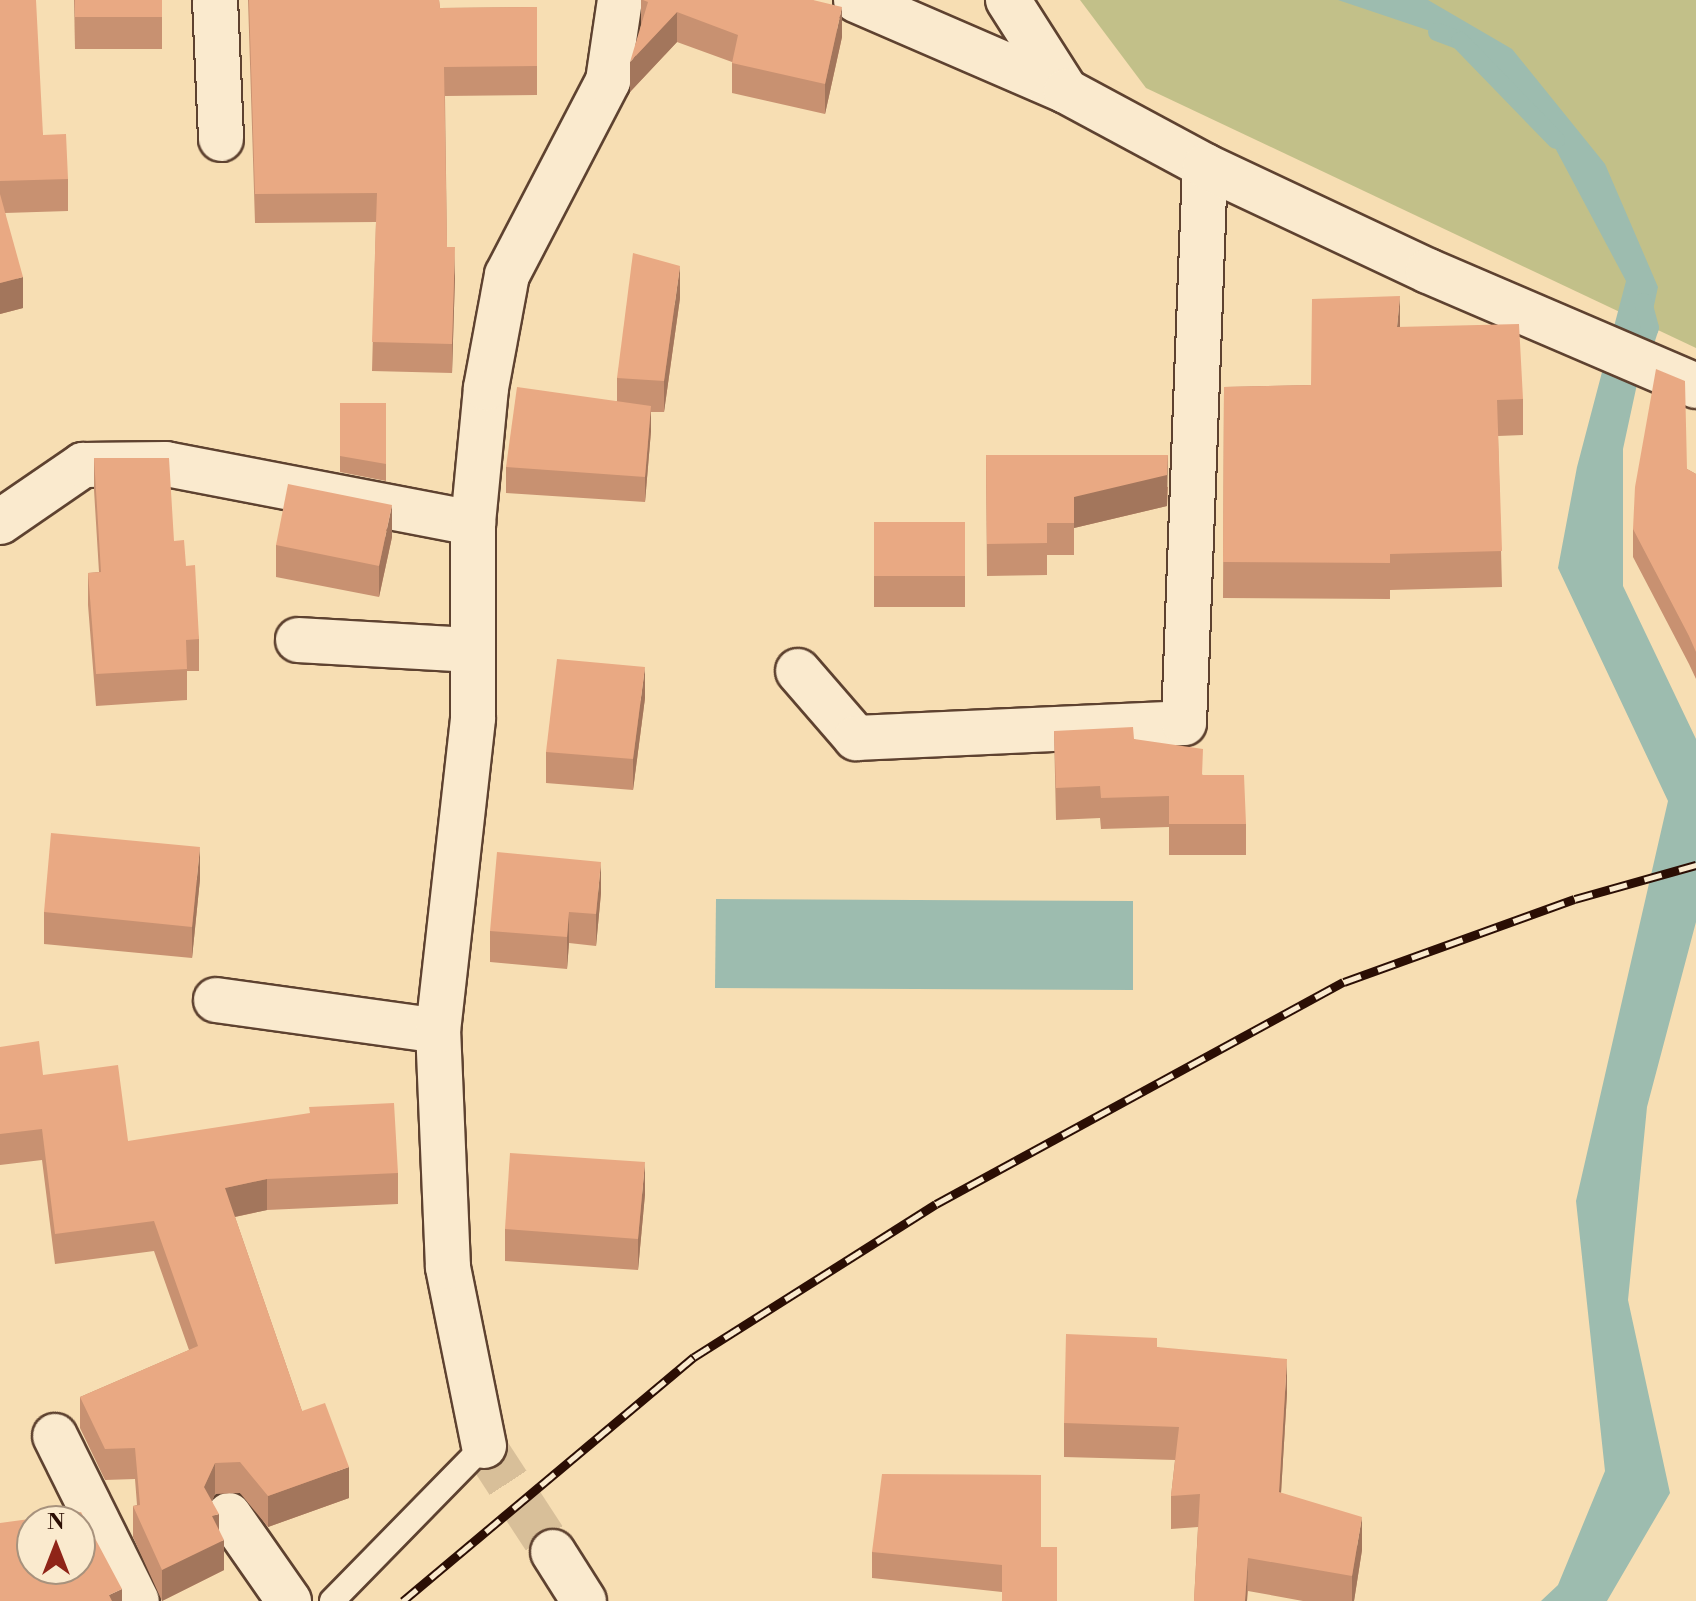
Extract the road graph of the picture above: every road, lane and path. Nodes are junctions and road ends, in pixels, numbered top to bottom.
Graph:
1 (215, 0) edge
2 (620, 0) edge
3 (856, 0) edge
4 (1008, 0) edge
5 (1066, 91) junction
6 (221, 139) dead end
7 (1205, 166) junction
8 (1694, 386) edge
9 (0, 522) edge
10 (473, 523) junction
11 (298, 640) dead end
12 (473, 650) junction
13 (798, 671) dead end
14 (216, 1000) dead end
15 (438, 1031) junction
16 (55, 1436) dead end
17 (484, 1446) joint
18 (229, 1515) dead end
19 (553, 1552) tunnel mouth
20 (137, 1601) edge
21 (289, 1601) edge
22 (332, 1601) edge
23 (584, 1601) edge

1 - 6 street
2 - 10 street
3 - 5 street
4 - 5 street
5 - 7 street
7 - 8 street
7 - 13 street
9 - 10 street
10 - 12 street
11 - 12 street
12 - 15 street
14 - 15 street
15 - 17 street
16 - 20 street
17 - 22 lane
18 - 21 street
19 - 23 street

